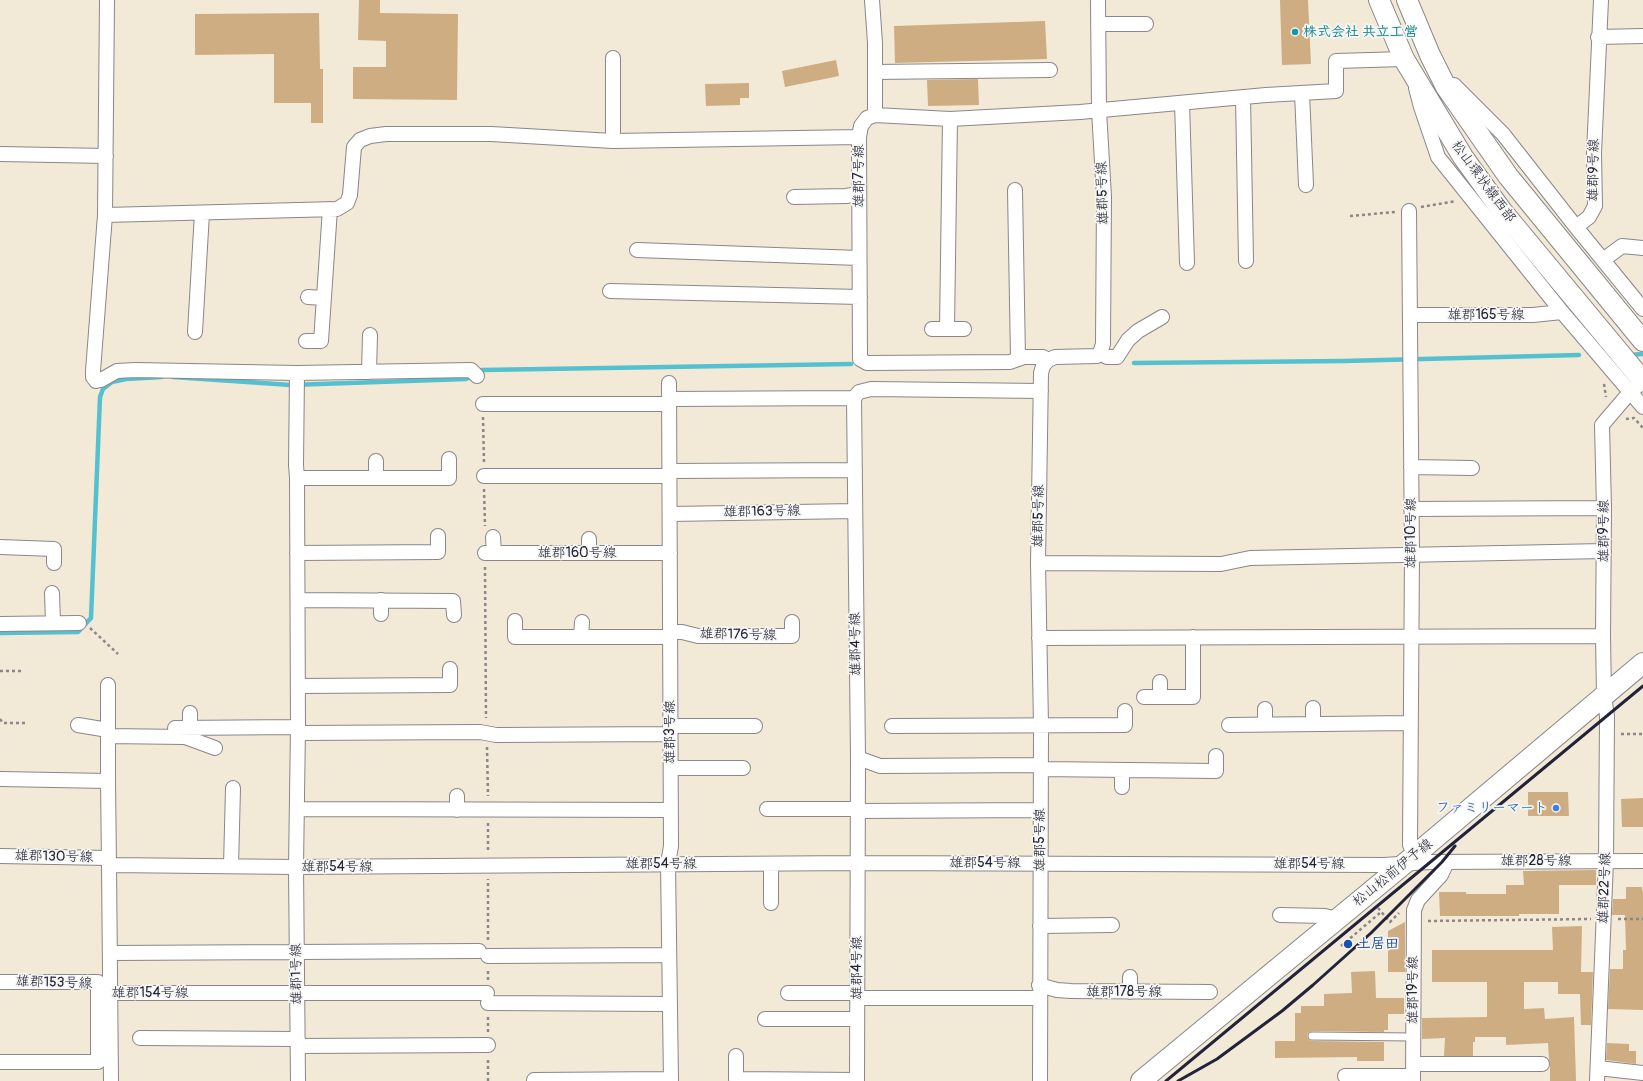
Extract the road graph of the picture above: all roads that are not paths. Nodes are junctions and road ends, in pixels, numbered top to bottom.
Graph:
1 (107, 0) edge
2 (872, 0) edge
3 (1098, 0) edge
4 (1380, 0) edge
5 (1407, 0) edge
6 (1600, 0) edge
7 (1098, 24) junction
8 (1146, 24) dead end
9 (1643, 36) edge
10 (1598, 37) junction
11 (1430, 55) junction
12 (612, 58) dead end
13 (1408, 66) junction
14 (1050, 70) dead end
15 (875, 72) junction
16 (1302, 93) junction
17 (1243, 97) junction
18 (1182, 103) junction
19 (1099, 110) junction
20 (874, 115) junction
21 (950, 119) junction
22 (859, 137) junction
23 (613, 141) junction
24 (0, 154) edge
25 (106, 156) junction
26 (1306, 185) dead end
27 (1014, 190) dead end
28 (859, 194) junction
29 (794, 197) dead end
30 (330, 209) junction
31 (1409, 211) dead end
32 (202, 213) junction
33 (105, 215) junction
34 (1576, 227) junction
35 (643, 246) dead end
36 (1643, 248) edge
37 (859, 258) junction
38 (1603, 260) junction
39 (1246, 261) dead end
40 (1187, 263) dead end
41 (610, 291) dead end
42 (308, 296) dead end
43 (860, 296) junction
44 (324, 298) junction
45 (1643, 309) edge
46 (1562, 312) junction
47 (1411, 315) junction
48 (1162, 317) dead end
49 (932, 329) dead end
50 (947, 329) junction
51 (964, 329) dead end
52 (195, 332) dead end
53 (370, 335) dead end
54 (1639, 335) edge
55 (306, 341) dead end
56 (1100, 353) junction
57 (1018, 358) junction
58 (1048, 360) junction
59 (369, 372) junction
60 (474, 373) dead end
61 (297, 379) junction
62 (669, 383) dead end
63 (1639, 385) edge
64 (1041, 391) junction
65 (854, 398) junction
66 (669, 402) junction
67 (483, 404) dead end
68 (1643, 407) edge
69 (449, 460) dead end
70 (376, 461) dead end
71 (1411, 467) junction
72 (1472, 468) dead end
73 (855, 470) junction
74 (669, 474) junction
75 (484, 476) dead end
76 (297, 478) junction
77 (376, 478) junction
78 (1604, 508) junction
79 (1412, 509) junction
80 (855, 511) junction
81 (670, 514) junction
82 (438, 536) dead end
83 (494, 537) dead end
84 (0, 547) edge
85 (1604, 551) junction
86 (298, 553) junction
87 (670, 553) junction
88 (1412, 555) junction
89 (54, 563) dead end
90 (1038, 563) junction
91 (52, 593) dead end
92 (298, 600) junction
93 (454, 615) dead end
94 (515, 621) dead end
95 (582, 622) dead end
96 (792, 622) dead end
97 (53, 623) junction
98 (0, 624) edge
99 (85, 626) road end
100 (670, 634) junction
101 (581, 636) junction
102 (1603, 636) junction
103 (1193, 637) junction
104 (1410, 637) junction
105 (1040, 638) junction
106 (1643, 663) edge
107 (450, 669) dead end
108 (1160, 682) dead end
109 (108, 685) dead end
110 (298, 686) junction
111 (1604, 696) junction
112 (1144, 697) dead end
113 (1160, 697) junction
114 (1313, 708) dead end
115 (1265, 709) dead end
116 (1125, 711) dead end
117 (190, 713) dead end
118 (1410, 723) junction
119 (1265, 724) junction
120 (1313, 724) junction
121 (78, 725) dead end
122 (1041, 725) junction
123 (1229, 725) dead end
124 (755, 726) dead end
125 (892, 726) dead end
126 (175, 728) dead end
127 (190, 728) junction
128 (298, 730) junction
129 (670, 730) junction
130 (108, 733) junction
131 (215, 748) dead end
132 (1216, 756) dead end
133 (858, 758) junction
134 (1040, 767) junction
135 (671, 768) junction
136 (743, 768) dead end
137 (1122, 770) junction
138 (0, 778) edge
139 (108, 781) junction
140 (1122, 787) dead end
141 (233, 788) dead end
142 (457, 796) dead end
143 (297, 809) junction
144 (767, 809) dead end
145 (457, 810) junction
146 (671, 810) junction
147 (858, 810) junction
148 (1040, 810) junction
149 (0, 856) edge
150 (1416, 860) junction
151 (109, 861) junction
152 (1606, 861) junction
153 (1643, 861) edge
154 (1447, 862) junction
155 (858, 863) junction
156 (1041, 863) junction
157 (668, 864) junction
158 (771, 864) junction
159 (231, 866) junction
160 (296, 867) junction
161 (771, 903) dead end
162 (1280, 915) dead end
163 (1334, 921) junction
164 (1112, 925) dead end
165 (1040, 926) junction
166 (110, 953) junction
167 (297, 953) junction
168 (669, 955) junction
169 (1130, 977) dead end
170 (0, 982) edge
171 (1201, 988) dead end
172 (1039, 991) junction
173 (1130, 992) junction
174 (104, 993) junction
175 (788, 993) dead end
176 (298, 994) junction
177 (857, 996) junction
178 (670, 1004) junction
179 (765, 1019) dead end
180 (857, 1019) junction
181 (1312, 1036) dead end
182 (1413, 1037) junction
183 (140, 1038) dead end
184 (298, 1042) junction
185 (488, 1045) dead end
186 (736, 1056) dead end
187 (0, 1062) edge
188 (1542, 1064) dead end
189 (1643, 1073) edge
190 (1413, 1074) edge
191 (1598, 1074) edge
192 (1346, 1076) dead end
193 (534, 1080) edge
194 (671, 1080) edge
195 (857, 1080) edge
196 (111, 1081) edge
197 (298, 1081) edge
198 (1040, 1081) edge
199 (1141, 1081) edge

1 - 25 street
2 - 15 street
3 - 7 street, 雄郡5号線
4 - 13 street, 松山環状線西部
5 - 11 street, 松山環状線西部
6 - 10 street, 雄郡9号線
7 - 8 street
7 - 19 street, 雄郡5号線
9 - 10 street
10 - 34 street, 雄郡9号線
11 - 34 street
11 - 54 street, 松山環状線西部
12 - 23 street
13 - 16 street
13 - 46 street
13 - 63 street, 松山環状線西部
14 - 15 street
15 - 20 street
16 - 17 street
16 - 26 street
17 - 18 street
17 - 39 street
18 - 19 street
18 - 40 street
19 - 21 street
19 - 56 street, 雄郡5号線
20 - 21 street
20 - 22 street, 雄郡7号線
21 - 50 street
22 - 23 street
22 - 28 street, 雄郡7号線
23 - 30 street
24 - 25 street
25 - 33 street
27 - 57 street
28 - 29 street
28 - 37 street, 雄郡7号線
30 - 32 street
30 - 44 street
31 - 47 street, 雄郡10号線
32 - 33 street
32 - 52 street
33 - 61 street
34 - 38 street
35 - 37 street
36 - 38 street
37 - 43 street, 雄郡7号線
38 - 45 street
41 - 43 street
42 - 44 street
43 - 57 street, 雄郡7号線
44 - 55 street
46 - 47 street, 雄郡165号線
46 - 63 street
47 - 71 street, 雄郡10号線
48 - 56 street
49 - 50 street
50 - 51 street
53 - 59 street
56 - 58 street
57 - 58 street
58 - 64 street, 雄郡5号線
59 - 60 street
59 - 61 street
61 - 76 street, 雄郡1号線
62 - 66 street, 雄郡3号線
63 - 68 street
63 - 78 street, 雄郡9号線
64 - 65 street
64 - 90 street, 雄郡5号線
65 - 66 street
65 - 73 street, 雄郡4号線
66 - 67 street
66 - 74 street, 雄郡3号線
69 - 77 street
70 - 77 street
71 - 72 street
71 - 79 street, 雄郡10号線
73 - 74 street
73 - 80 street, 雄郡4号線
74 - 75 street
74 - 81 street, 雄郡3号線
76 - 77 street
76 - 86 street, 雄郡1号線
78 - 79 street
78 - 85 street, 雄郡9号線
79 - 88 street, 雄郡10号線
80 - 81 street, 雄郡163号線
80 - 133 street, 雄郡4号線
81 - 87 street, 雄郡3号線
82 - 86 street
83 - 87 street, 雄郡160号線
84 - 89 street
85 - 88 street
85 - 102 street, 雄郡9号線
86 - 92 street, 雄郡1号線
87 - 100 street, 雄郡3号線
88 - 90 street
88 - 104 street, 雄郡10号線
90 - 105 street, 雄郡5号線
91 - 97 street
92 - 93 street
92 - 110 street, 雄郡1号線
94 - 101 street
95 - 101 street
96 - 100 street, 雄郡176号線
97 - 98 street
97 - 99 street
100 - 101 street
100 - 129 street, 雄郡3号線
102 - 104 street
102 - 111 street, 雄郡9号線
103 - 104 street
103 - 105 street
103 - 113 street
104 - 118 street, 雄郡10号線
105 - 122 street, 雄郡5号線
106 - 111 street, 松山松前伊予線
107 - 110 street
108 - 113 street
109 - 130 street
110 - 128 street, 雄郡1号線
111 - 150 street, 松山松前伊予線
111 - 152 street, 雄郡22号線
112 - 113 street
114 - 120 street
115 - 119 street
116 - 122 street
117 - 127 street
118 - 120 street
118 - 150 street, 雄郡10号線
119 - 120 street
119 - 123 street
121 - 130 street
122 - 125 street
122 - 134 street, 雄郡5号線
124 - 129 street
126 - 127 street
127 - 128 street
128 - 129 street
128 - 143 street, 雄郡1号線
129 - 135 street, 雄郡3号線
130 - 131 street
130 - 139 street
132 - 137 street
133 - 134 street
133 - 147 street, 雄郡4号線
134 - 137 street
134 - 148 street, 雄郡5号線
135 - 136 street
135 - 146 street, 雄郡3号線
137 - 140 street
138 - 139 street
139 - 151 street
141 - 159 street
142 - 145 street
143 - 145 street
143 - 160 street, 雄郡1号線
144 - 147 street
145 - 146 street
146 - 157 street, 雄郡3号線
147 - 148 street
147 - 155 street, 雄郡4号線
148 - 156 street, 雄郡5号線
149 - 151 street, 雄郡130号線
150 - 154 street, 雄郡28号線
150 - 156 street, 雄郡54号線
150 - 163 street, 松山松前伊予線
151 - 159 street, 雄郡54号線
151 - 166 street
152 - 153 street, 雄郡28号線
152 - 154 street, 雄郡28号線
152 - 191 street, 雄郡22号線
154 - 182 street, 雄郡19号線
155 - 156 street, 雄郡54号線
155 - 158 street, 雄郡54号線
155 - 177 street, 雄郡4号線
156 - 165 street, 雄郡5号線
157 - 158 street, 雄郡54号線
157 - 160 street, 雄郡54号線
157 - 168 street, 雄郡3号線
158 - 161 street
159 - 160 street, 雄郡54号線
160 - 167 street, 雄郡1号線
162 - 163 street
163 - 199 street, 松山松前伊予線
164 - 165 street
165 - 172 street, 雄郡5号線
166 - 167 street
166 - 174 street
167 - 168 street
167 - 176 street, 雄郡1号線
168 - 178 street, 雄郡3号線
169 - 173 street
170 - 174 street, 雄郡153号線
171 - 173 street, 雄郡178号線
172 - 173 street, 雄郡178号線
172 - 177 street, 雄郡178号線
172 - 198 street, 雄郡5号線
174 - 176 street, 雄郡154号線
174 - 187 street, 雄郡154号線
174 - 196 street
175 - 177 street, 雄郡178号線
176 - 178 street, 雄郡154号線
176 - 184 street, 雄郡1号線
177 - 180 street, 雄郡4号線
178 - 194 street, 雄郡3号線
179 - 180 street
180 - 195 street, 雄郡4号線
181 - 182 lane
182 - 190 street, 雄郡19号線
183 - 184 street
184 - 185 street
184 - 197 street, 雄郡1号線
186 - 195 street
188 - 190 street
189 - 191 street
190 - 192 street
193 - 194 street

